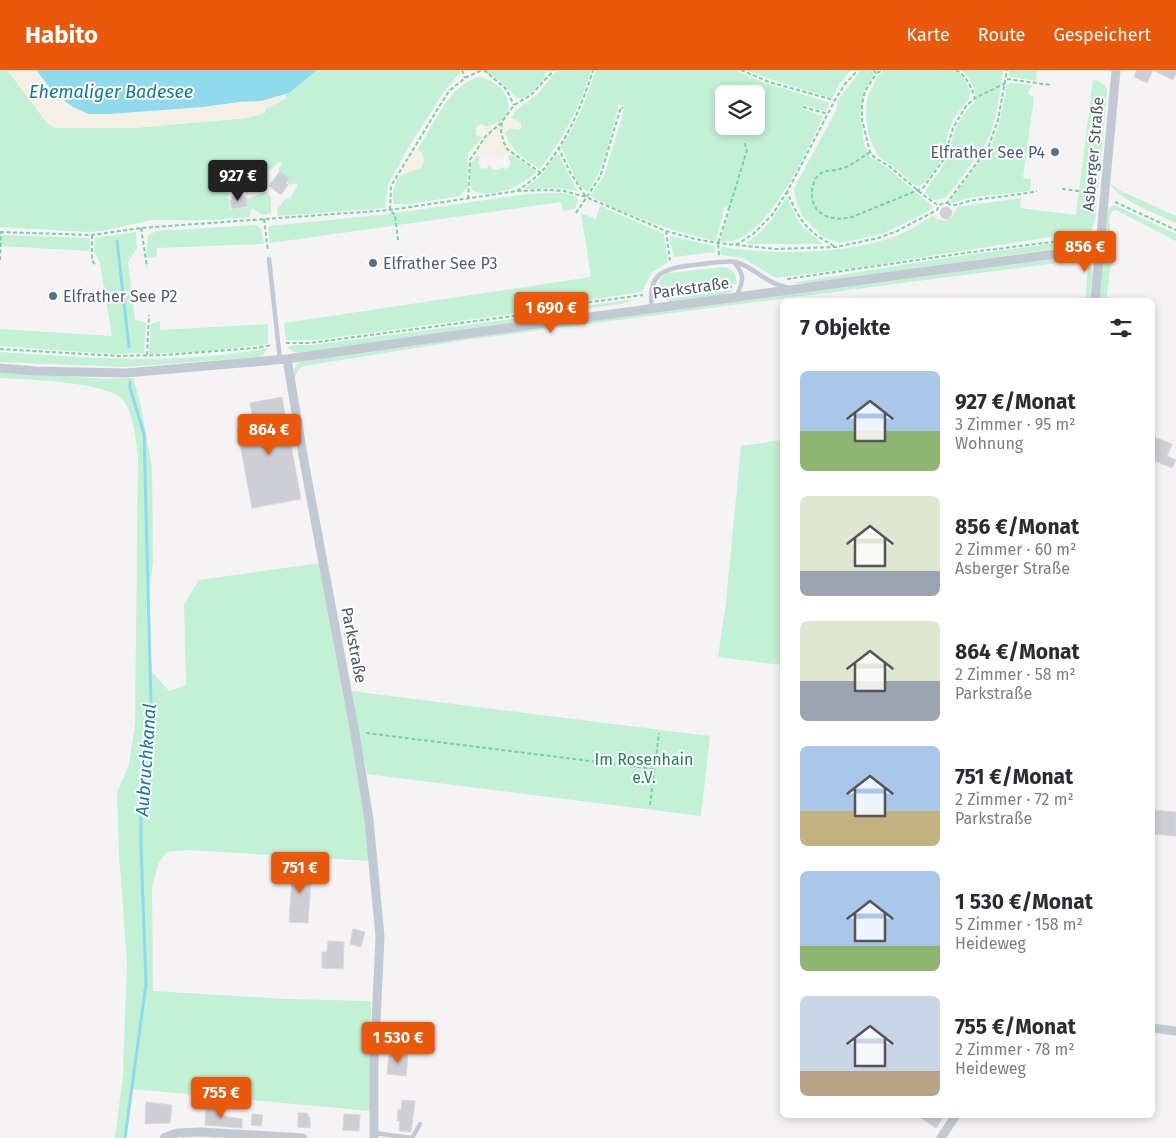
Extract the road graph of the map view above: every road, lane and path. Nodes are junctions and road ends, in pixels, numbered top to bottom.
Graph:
1 (462, 70) edge
2 (483, 70) edge
3 (554, 70) edge
4 (593, 70) edge
5 (741, 70) edge
6 (858, 70) edge
7 (874, 70) edge
8 (884, 70) edge
9 (956, 70) edge
10 (1007, 70) edge
11 (1116, 70) edge
12 (876, 74) junction
13 (465, 78) junction
14 (1007, 79) junction
15 (1006, 83) junction
16 (1051, 85) dead end
17 (975, 98) junction
18 (835, 100) junction
19 (514, 105) junction
20 (803, 107) dead end
21 (623, 108) dead end
22 (828, 114) junction
23 (502, 122) junction
24 (744, 142) dead end
25 (558, 147) junction
26 (870, 152) junction
27 (541, 172) junction
28 (1062, 188) dead end
29 (916, 190) junction
30 (517, 191) junction
31 (1037, 191) dead end
32 (787, 192) junction
33 (586, 197) junction
34 (1103, 197) junction
35 (468, 199) junction
36 (947, 203) junction
37 (939, 206) junction
38 (725, 208) dead end
39 (729, 209) junction
40 (390, 210) junction
41 (576, 213) dead end
42 (264, 219) junction
43 (142, 228) junction
44 (1176, 230) edge
45 (666, 231) junction
46 (1, 232) edge
47 (92, 235) junction
48 (1100, 237) junction
49 (398, 240) dead end
50 (718, 243) junction
51 (735, 246) junction
52 (836, 247) junction
53 (1099, 248) junction
54 (269, 259) joint
55 (0, 260) edge
56 (733, 261) junction
57 (719, 263) junction
58 (95, 265) dead end
59 (147, 267) dead end
60 (672, 268) junction
61 (770, 282) junction
62 (742, 286) junction
63 (792, 289) junction
64 (650, 295) junction
65 (736, 297) junction
66 (1095, 298) edge
67 (652, 308) junction
68 (149, 315) dead end
69 (278, 344) junction
70 (0, 349) edge
71 (147, 356) junction
72 (283, 360) junction
73 (0, 368) edge
74 (355, 733) junction
75 (659, 733) dead end
76 (654, 769) junction
77 (650, 804) dead end
78 (1155, 1028) edge
79 (1176, 1031) edge
80 (954, 1118) edge
81 (420, 1124) dead end
82 (374, 1135) edge
83 (164, 1138) edge
84 (302, 1138) edge
85 (941, 1138) edge

1 - 13 path
2 - 13 path
2 - 19 path
3 - 19 path
4 - 25 path
5 - 18 path
6 - 18 path
7 - 12 path
8 - 12 path
9 - 17 path
10 - 14 path
11 - 34 street, Asberger Straße
12 - 26 path
13 - 40 path
14 - 15 path
14 - 16 path
15 - 17 path
15 - 36 path
17 - 29 path
18 - 22 path
19 - 23 path
20 - 22 path
21 - 33 path
22 - 32 path
23 - 27 path
23 - 35 path
24 - 39 path
25 - 27 path
25 - 33 path
26 - 29 path
26 - 29 path
27 - 30 path
28 - 34 path
29 - 37 path
30 - 33 path
30 - 35 path
31 - 36 path
32 - 51 path
32 - 52 path
33 - 41 path
33 - 45 path
34 - 44 path
34 - 48 street, Asberger Straße
35 - 40 path
36 - 37 path
37 - 52 path
38 - 39 path
39 - 50 path
40 - 42 path
40 - 49 path
42 - 43 path
42 - 54 path
43 - 47 path
43 - 59 path
45 - 50 path
45 - 60 path
46 - 47 path
46 - 55 path
47 - 58 path
48 - 53 street, Asberger Straße
48 - 61 path
50 - 51 path
50 - 57 path
51 - 52 path
53 - 63 street, Parkstraße
53 - 66 street, Asberger Straße
54 - 69 lane
56 - 57 lane
56 - 61 lane
56 - 62 lane
57 - 60 lane
60 - 64 lane
61 - 63 lane
62 - 64 path
62 - 65 lane
63 - 65 street, Parkstraße
64 - 67 lane
64 - 69 path
65 - 67 street, Parkstraße
67 - 72 street, Parkstraße
68 - 71 path
69 - 71 path
69 - 72 lane
70 - 71 path
72 - 73 street, Parkstraße
72 - 74 street, Parkstraße
74 - 76 path
74 - 82 street, Parkstraße
75 - 76 path
76 - 77 path
78 - 79 street
80 - 85 street
81 - 82 lane
83 - 84 street

